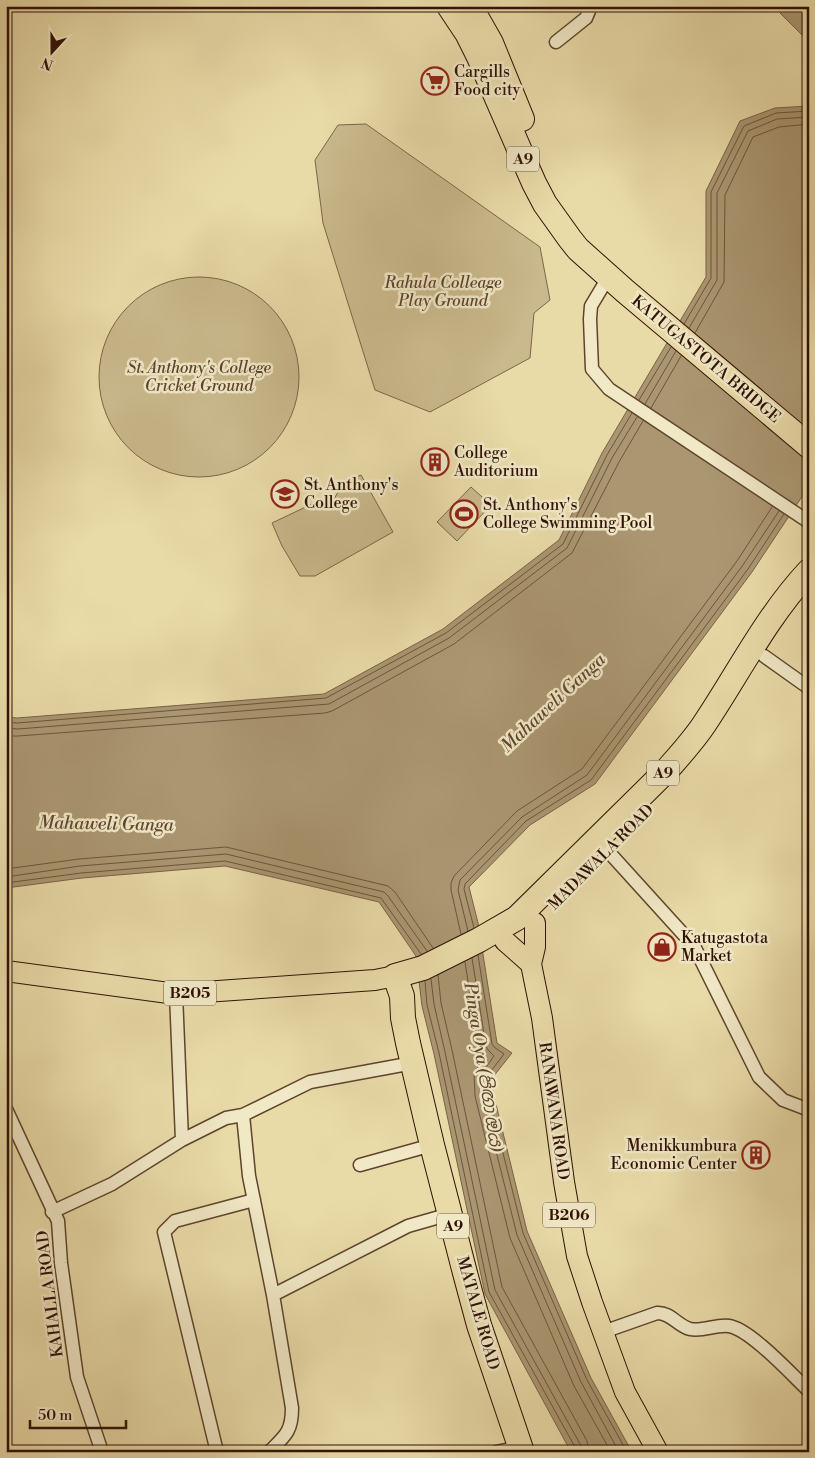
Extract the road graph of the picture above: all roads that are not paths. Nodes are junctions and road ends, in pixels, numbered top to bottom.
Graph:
1 (449, 6) edge
2 (470, 6) edge
3 (591, 6) edge
4 (556, 42) dead end
5 (623, 282) junction
6 (809, 426) edge
7 (809, 446) edge
8 (804, 519) edge
9 (809, 571) edge
10 (809, 593) edge
11 (764, 656) junction
12 (809, 688) edge
13 (602, 845) junction
14 (526, 920) junction
15 (489, 941) junction
16 (531, 964) junction
17 (6, 970) edge
18 (397, 985) junction
19 (176, 994) junction
20 (413, 1063) junction
21 (6, 1108) edge
22 (809, 1109) edge
23 (243, 1115) junction
24 (182, 1140) junction
25 (432, 1145) junction
26 (360, 1166) dead end
27 (254, 1200) junction
28 (52, 1212) junction
29 (450, 1214) junction
30 (273, 1295) junction
31 (603, 1332) junction
32 (809, 1392) edge
33 (521, 1449) edge
34 (102, 1452) edge
35 (217, 1452) edge
36 (269, 1452) edge
37 (496, 1452) edge
38 (658, 1452) edge

1 - 5 highway, A9
2 - 5 highway, A9
3 - 4 street
5 - 6 highway, KATUGASTOTA BRIDGE / A9
5 - 7 highway, KATUGASTOTA BRIDGE / A9
5 - 8 street
9 - 13 highway, MADAWALA ROAD / A9
10 - 11 highway, MADAWALA ROAD / A9
11 - 12 street
11 - 13 highway, MADAWALA ROAD / A9
13 - 14 highway, MADAWALA ROAD / A9
13 - 22 street
14 - 15 highway, MADAWALA ROAD / A9
14 - 16 main road, B206
15 - 16 main road
15 - 18 highway, MADAWALA ROAD / A9
16 - 31 main road, RANAWANA ROAD / B206
17 - 19 main road, MADAWALA ROAD / B205
18 - 19 main road, MADAWALA ROAD / B205
18 - 20 highway, MATALE ROAD / A9
19 - 24 street
20 - 23 street
20 - 25 highway, MATALE ROAD / A9
21 - 28 street, KAHALLA ROAD
23 - 24 street
23 - 27 street
24 - 28 street
25 - 26 street
25 - 29 highway, MATALE ROAD / A9
27 - 30 street
27 - 35 street
28 - 34 street, KAHALLA ROAD
29 - 30 street
29 - 33 highway, MATALE ROAD / A9
30 - 36 street
31 - 32 street
31 - 38 main road, RANAWANA ROAD / B206
33 - 37 street

